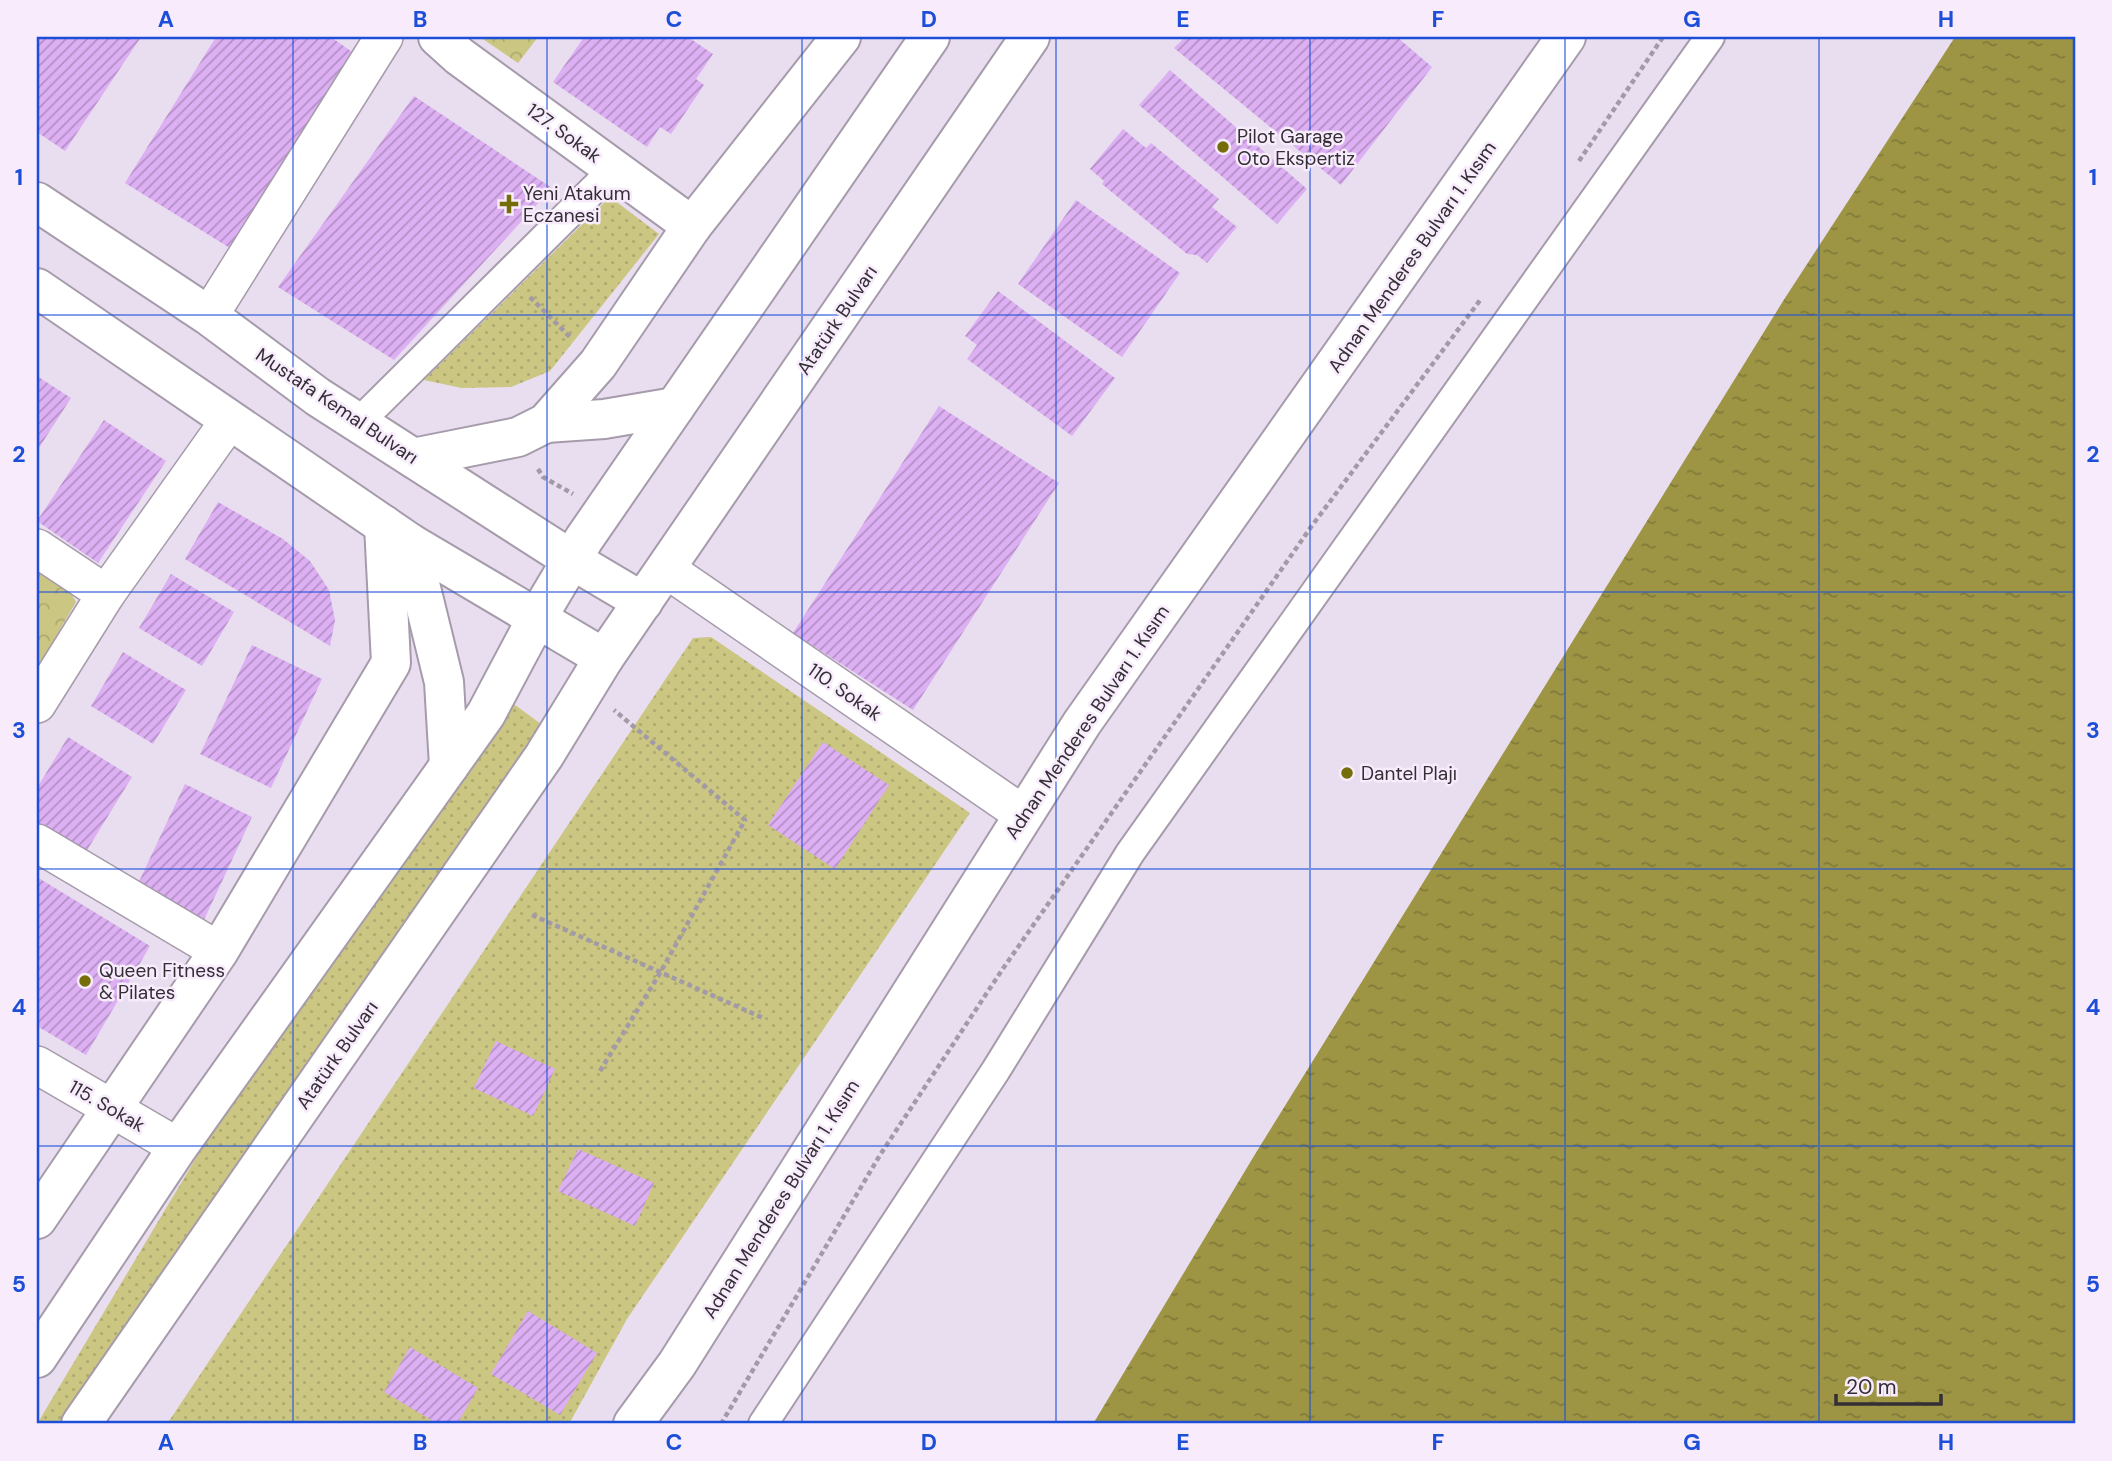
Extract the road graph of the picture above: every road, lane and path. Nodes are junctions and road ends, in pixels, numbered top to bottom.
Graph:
1 (384, 37) edge
2 (438, 37) edge
3 (841, 37) edge
4 (930, 37) edge
5 (1030, 37) edge
6 (1566, 37) edge
7 (1710, 37) edge
8 (614, 169) junction
9 (37, 202) edge
10 (692, 226) junction
11 (507, 275) junction
12 (37, 288) edge
13 (209, 316) junction
14 (598, 364) junction
15 (675, 407) junction
16 (229, 421) junction
17 (359, 422) junction
18 (546, 423) junction
19 (413, 458) junction
20 (397, 534) junction
21 (37, 548) edge
22 (578, 550) junction
23 (666, 569) junction
24 (106, 594) junction
25 (643, 602) junction
26 (537, 618) junction
27 (596, 670) junction
28 (37, 704) edge
29 (449, 766) junction
30 (1024, 815) junction
31 (37, 843) edge
32 (532, 915) dead end
33 (219, 951) junction
34 (660, 973) junction
35 (763, 1018) dead end
36 (37, 1065) edge
37 (600, 1071) dead end
38 (110, 1108) junction
39 (177, 1147) junction
40 (37, 1219) edge
41 (37, 1358) edge
42 (81, 1424) edge
43 (633, 1424) edge
44 (764, 1424) edge

1 - 13 street
2 - 8 main road, 127. Sokak
3 - 10 main road
4 - 15 main road
5 - 23 main road, Atatürk Bulvarı
6 - 30 main road, Adnan Menderes Bulvarı 1. Kısım
7 - 44 street
8 - 10 main road, 127. Sokak
8 - 11 street
9 - 13 main road, Mustafa Kemal Bulvarı
10 - 14 main road
11 - 14 path
11 - 17 street
12 - 16 main road
13 - 17 main road, Mustafa Kemal Bulvarı
14 - 18 main road
15 - 18 main road
15 - 22 main road
16 - 20 main road
16 - 24 street
17 - 19 main road, Mustafa Kemal Bulvarı
18 - 19 main road
19 - 22 main road, Mustafa Kemal Bulvarı
20 - 26 main road
20 - 29 main road
20 - 33 main road
21 - 24 street
22 - 25 main road, Mustafa Kemal Bulvarı
22 - 26 main road
23 - 25 main road, Atatürk Bulvarı
23 - 30 street, 110. Sokak
24 - 28 street
25 - 27 main road, Atatürk Bulvarı
26 - 27 main road
26 - 29 main road
27 - 34 path
27 - 42 main road, Atatürk Bulvarı
29 - 39 main road
30 - 43 main road, Adnan Menderes Bulvarı 1. Kısım
31 - 33 street
32 - 34 path
33 - 38 main road
34 - 35 path
34 - 37 path
36 - 38 street, 115. Sokak
38 - 39 street, 115. Sokak
38 - 40 main road
39 - 41 main road

